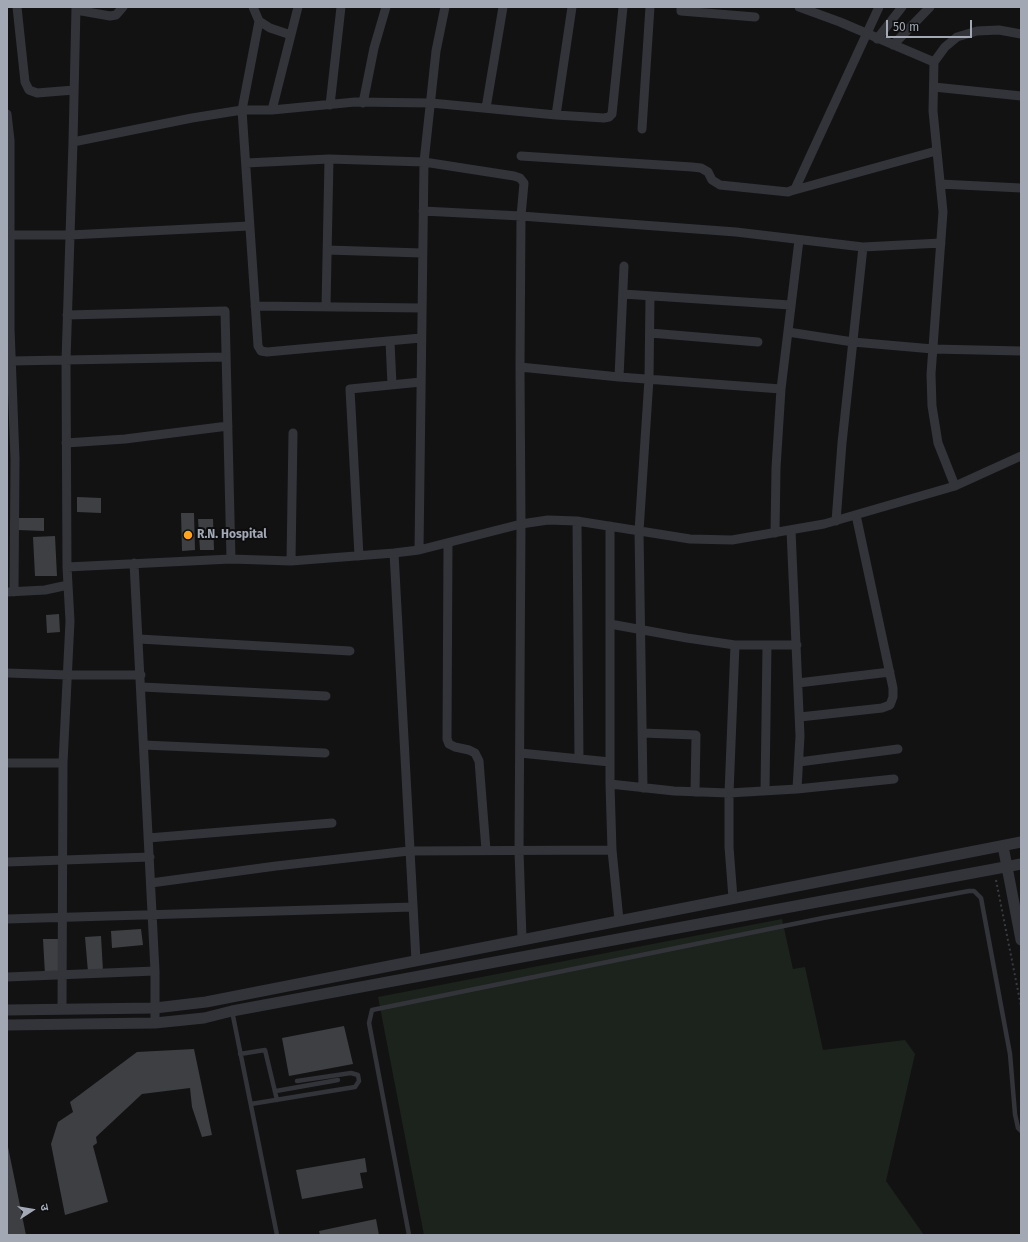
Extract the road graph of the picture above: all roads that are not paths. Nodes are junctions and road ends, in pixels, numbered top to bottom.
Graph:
1 (17, 7) edge
2 (123, 7) edge
3 (253, 7) edge
4 (298, 7) edge
5 (341, 7) edge
6 (386, 7) edge
7 (445, 7) edge
8 (503, 7) edge
9 (572, 7) edge
10 (622, 7) edge
11 (650, 7) edge
12 (681, 7) edge
13 (799, 7) edge
14 (879, 7) edge
15 (902, 7) edge
16 (930, 7) edge
17 (76, 8) edge
18 (812, 9) edge
19 (755, 17) dead end
20 (259, 21) junction
21 (865, 34) junction
22 (1021, 34) edge
23 (291, 35) junction
24 (877, 39) junction
25 (893, 45) junction
26 (934, 62) junction
27 (934, 87) junction
28 (74, 90) junction
29 (1021, 96) edge
30 (363, 103) junction
31 (430, 103) junction
32 (330, 105) junction
33 (486, 108) junction
34 (242, 110) junction
35 (272, 110) junction
36 (7, 114) edge
37 (556, 114) junction
38 (642, 130) dead end
39 (73, 142) junction
40 (936, 151) junction
41 (521, 156) dead end
42 (328, 159) junction
43 (424, 162) junction
44 (246, 163) junction
45 (940, 184) junction
46 (1021, 188) edge
47 (788, 192) junction
48 (423, 211) junction
49 (522, 216) junction
50 (249, 226) junction
51 (8, 234) edge
52 (70, 235) junction
53 (799, 240) junction
54 (941, 243) junction
55 (863, 247) junction
56 (327, 250) junction
57 (422, 253) junction
58 (624, 266) dead end
59 (623, 294) junction
60 (650, 296) junction
61 (790, 305) junction
62 (255, 306) junction
63 (326, 307) junction
64 (422, 308) junction
65 (67, 315) junction
66 (788, 332) junction
67 (650, 333) junction
68 (421, 338) junction
69 (390, 341) junction
70 (758, 342) dead end
71 (853, 342) junction
72 (933, 350) junction
73 (1021, 351) edge
74 (226, 357) junction
75 (11, 361) junction
76 (66, 361) junction
77 (520, 367) junction
78 (619, 377) junction
79 (649, 379) junction
80 (421, 382) junction
81 (392, 385) junction
82 (782, 389) junction
83 (10, 423) edge
84 (228, 426) junction
85 (293, 433) dead end
86 (66, 443) junction
87 (1021, 456) edge
88 (11, 459) edge
89 (955, 486) junction
90 (856, 515) junction
91 (577, 521) junction
92 (836, 521) junction
93 (521, 524) junction
94 (610, 526) junction
95 (791, 530) junction
96 (639, 531) junction
97 (775, 533) junction
98 (11, 535) edge
99 (448, 543) junction
100 (419, 550) junction
101 (394, 553) junction
102 (359, 556) junction
103 (232, 559) junction
104 (291, 561) junction
105 (134, 563) junction
106 (67, 567) junction
107 (68, 585) junction
108 (10, 592) edge
109 (610, 624) junction
110 (641, 630) junction
111 (139, 639) junction
112 (735, 645) junction
113 (767, 645) junction
114 (797, 645) junction
115 (350, 651) dead end
116 (890, 672) junction
117 (7, 673) edge
118 (68, 675) junction
119 (141, 675) junction
120 (798, 683) junction
121 (142, 687) junction
122 (326, 696) dead end
123 (800, 717) junction
124 (642, 733) junction
125 (144, 745) junction
126 (898, 749) dead end
127 (325, 753) dead end
128 (520, 753) junction
129 (579, 759) junction
130 (610, 762) junction
131 (799, 762) junction
132 (7, 763) edge
133 (63, 763) junction
134 (894, 779) dead end
135 (610, 784) junction
136 (643, 788) junction
137 (797, 789) junction
138 (765, 791) junction
139 (695, 792) junction
140 (729, 792) junction
141 (332, 823) dead end
142 (148, 838) junction
143 (1021, 842) edge
144 (1002, 846) junction
145 (486, 850) junction
146 (612, 850) junction
147 (409, 851) junction
148 (519, 851) junction
149 (150, 857) junction
150 (63, 861) junction
151 (7, 862) edge
152 (1021, 864) edge
153 (1006, 866) junction
154 (151, 883) junction
155 (733, 898) junction
156 (413, 907) junction
157 (152, 915) junction
158 (63, 918) junction
159 (7, 920) edge
160 (619, 920) junction
161 (522, 940) junction
162 (1021, 940) edge
163 (416, 961) junction
164 (155, 972) junction
165 (62, 976) junction
166 (7, 977) edge
167 (155, 1008) junction
168 (62, 1009) junction
169 (7, 1010) edge
170 (232, 1011) junction
171 (155, 1023) junction
172 (7, 1025) edge
173 (240, 1054) junction
174 (338, 1080) dead end
175 (297, 1081) dead end
176 (276, 1091) junction
177 (277, 1100) junction
178 (250, 1104) junction
179 (1021, 1130) edge
180 (277, 1235) edge
181 (409, 1235) edge

1 - 28 street
2 - 17 street
3 - 20 street
4 - 23 street
5 - 32 street
6 - 30 street
7 - 31 street
8 - 33 street
9 - 37 street
10 - 37 street
11 - 38 street
12 - 19 street
13 - 18 street
14 - 21 street
15 - 24 street
16 - 25 street
17 - 28 street
18 - 21 street
20 - 23 street
20 - 34 street
21 - 24 street
21 - 47 street
22 - 26 street
23 - 35 street
24 - 25 street
25 - 26 street
26 - 27 street
27 - 29 street
27 - 40 street
28 - 39 street
30 - 31 street
30 - 32 street
31 - 33 street
31 - 43 street
32 - 35 street
33 - 37 street
34 - 35 street
34 - 39 street
34 - 44 street
36 - 51 street
39 - 52 street
40 - 45 street
40 - 47 street
41 - 47 street
42 - 43 street
42 - 44 street
42 - 56 street
43 - 48 street
43 - 49 street
44 - 50 street
45 - 46 street
45 - 54 street
48 - 49 street
48 - 57 street
49 - 53 street
49 - 77 street
50 - 52 street
50 - 62 street
51 - 52 street
51 - 75 street
52 - 65 street
53 - 55 street
53 - 61 street
54 - 55 street
54 - 72 street
55 - 71 street
56 - 57 street
56 - 63 street
57 - 64 street
58 - 59 street
59 - 60 street
59 - 78 street
60 - 61 street
60 - 67 street
61 - 66 street
62 - 63 street
62 - 69 street
63 - 64 street
64 - 68 street
65 - 74 street
65 - 76 street
66 - 71 street
66 - 82 street
67 - 70 street
67 - 79 street
68 - 69 street
68 - 80 street
69 - 81 street
71 - 72 street
71 - 92 street
72 - 73 street
72 - 89 street
74 - 76 street
74 - 84 street
75 - 76 street
75 - 83 street
76 - 86 street
77 - 78 street
77 - 93 street
78 - 79 street
79 - 82 street
79 - 96 street
80 - 81 street
80 - 100 street
81 - 102 street
82 - 97 street
83 - 88 street
84 - 86 street
84 - 103 street
85 - 104 street
86 - 106 street
87 - 89 street
88 - 98 street
89 - 90 street
90 - 92 street
90 - 116 street
91 - 93 street
91 - 94 street
91 - 129 street
92 - 95 street
93 - 99 street
93 - 128 street
94 - 96 street
94 - 109 street
95 - 97 street
95 - 114 street
96 - 97 street
96 - 110 street
98 - 108 street
99 - 100 street
99 - 145 street
100 - 101 street
101 - 102 street
101 - 147 street
102 - 104 street
103 - 104 street
103 - 105 street
105 - 106 street
105 - 111 street
106 - 107 street
107 - 108 street
107 - 118 street
109 - 110 street
109 - 130 street
110 - 112 street
110 - 124 street
111 - 115 street
111 - 119 street
112 - 113 street
112 - 140 street
113 - 114 street
113 - 138 street
114 - 120 street
116 - 120 street
116 - 123 street
117 - 118 street
118 - 119 street
118 - 133 street
119 - 121 street
120 - 123 street
121 - 122 street
121 - 125 street
123 - 131 street
124 - 136 street
124 - 139 street
125 - 127 street
125 - 142 street
126 - 131 street
128 - 129 street
128 - 148 street
129 - 130 street
130 - 135 street
131 - 137 street
132 - 133 street
133 - 150 street
134 - 137 street
135 - 136 street
135 - 146 street
136 - 139 street
137 - 138 street
138 - 140 street
139 - 140 street
140 - 155 street
141 - 142 street
142 - 149 street
143 - 144 street
144 - 153 street
144 - 155 street
145 - 147 street
145 - 148 street
146 - 148 street
146 - 160 street
147 - 154 street
147 - 156 street
148 - 161 street
149 - 150 street
149 - 154 street
150 - 151 street
150 - 158 street
152 - 153 street
153 - 162 street
153 - 170 street
154 - 157 street
155 - 160 street
156 - 157 street
156 - 163 street
157 - 158 street
157 - 164 street
158 - 159 street
158 - 165 street
160 - 161 street
161 - 163 street
163 - 167 street
164 - 165 street
164 - 167 street
165 - 166 street
165 - 168 street
167 - 168 street
167 - 171 street
168 - 169 street
170 - 171 street
170 - 173 lane
171 - 172 street
173 - 176 lane
173 - 178 lane
174 - 176 lane
175 - 177 lane
176 - 177 lane
177 - 178 lane
178 - 180 lane
179 - 181 lane

